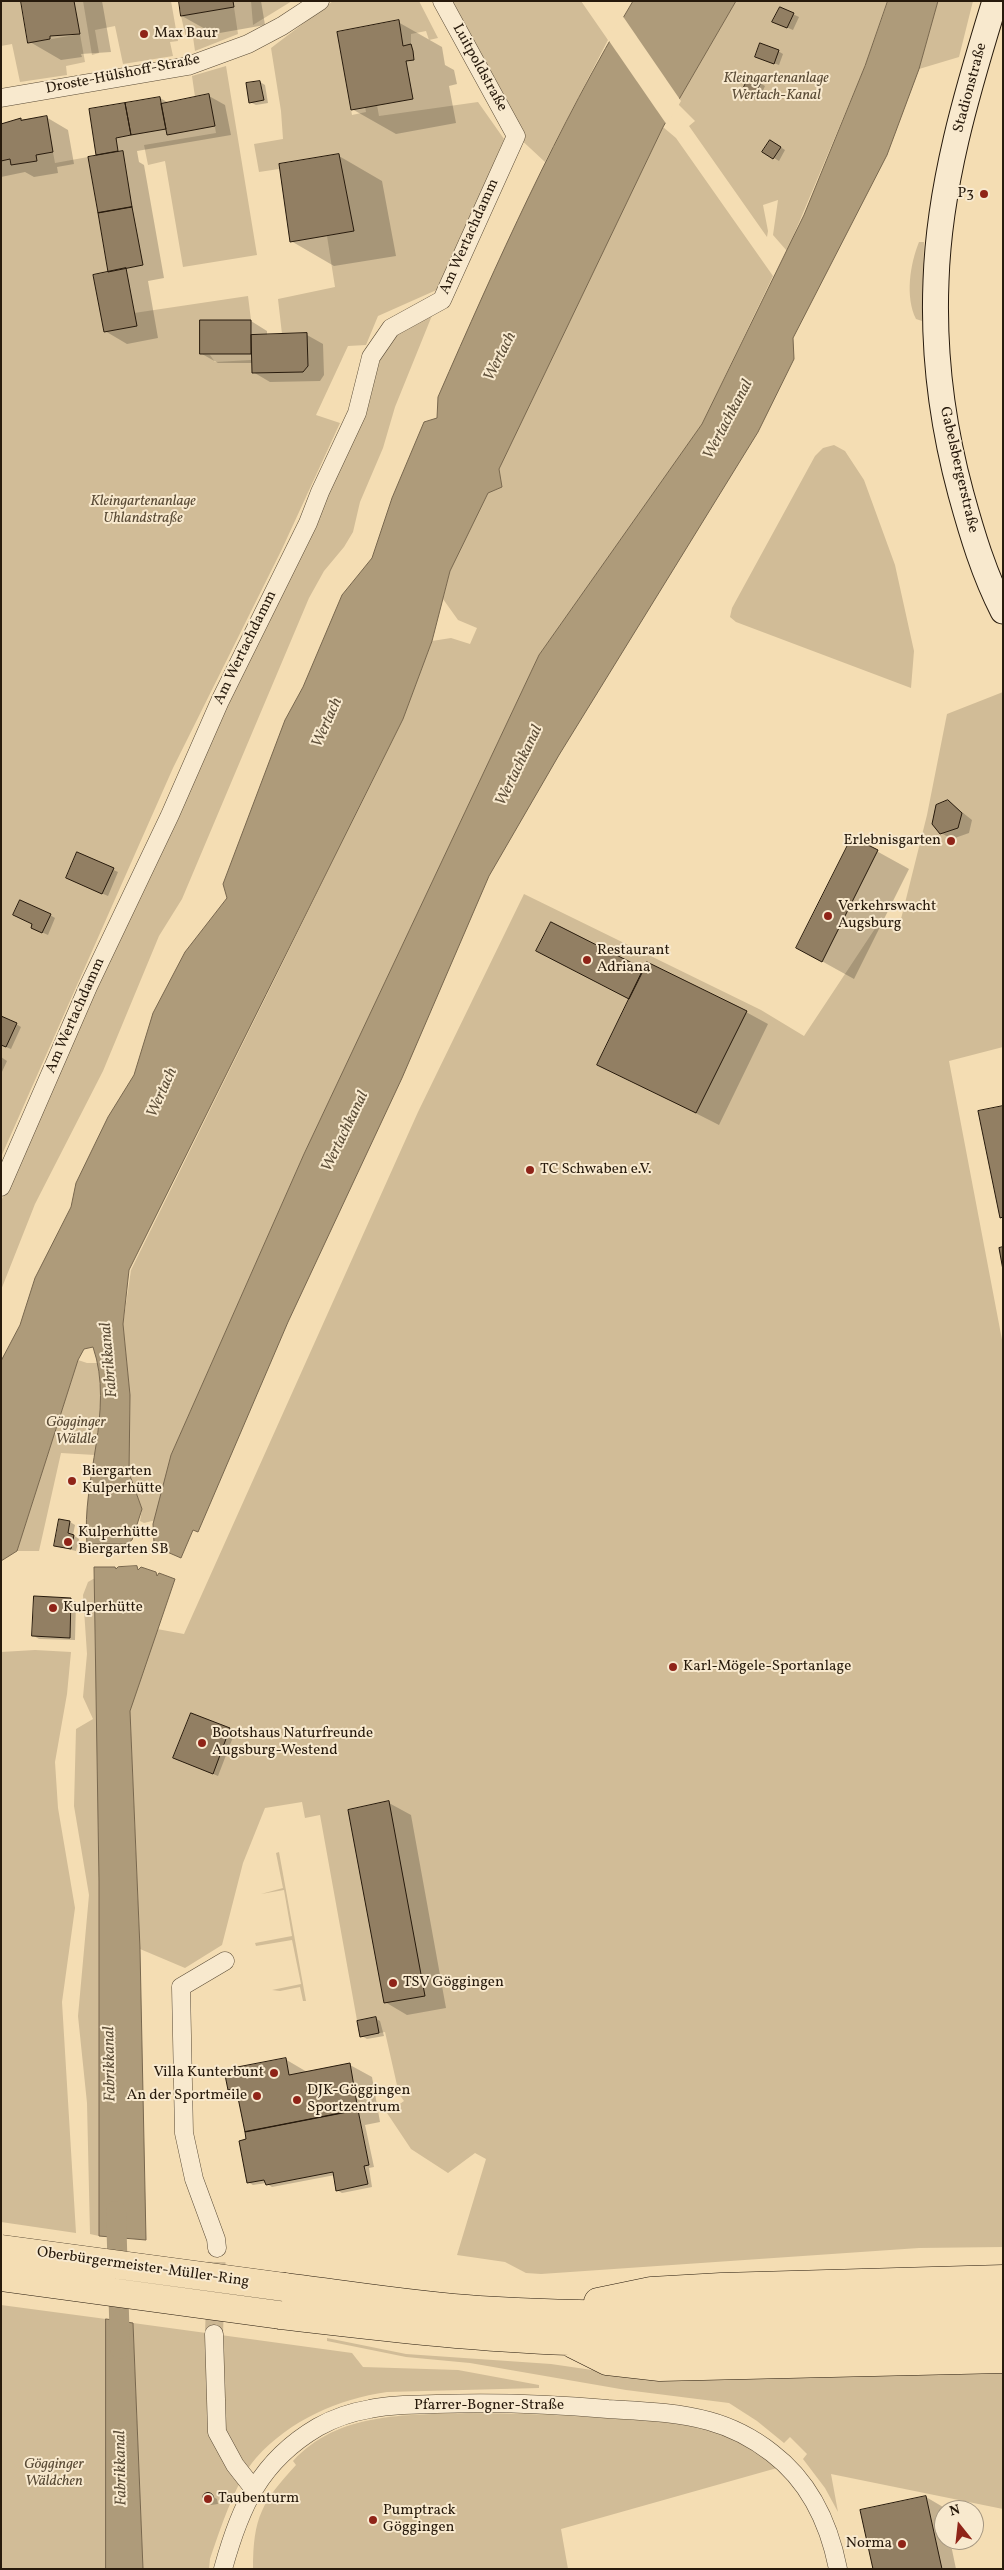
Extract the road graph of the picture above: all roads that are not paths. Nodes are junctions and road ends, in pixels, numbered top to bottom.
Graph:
1 (320, 1) edge
2 (442, 1) edge
3 (995, 1) edge
4 (1, 98) edge
5 (516, 136) joint
6 (949, 174) joint
7 (1003, 611) edge
8 (1, 1186) edge
9 (225, 1961) dead end
10 (217, 2248) tunnel mouth
11 (1, 2249) edge
12 (1, 2277) edge
13 (1003, 2279) edge
14 (1003, 2305) edge
15 (546, 2312) junction
16 (1003, 2332) edge
17 (214, 2334) tunnel mouth
18 (567, 2341) junction
19 (1003, 2359) edge
20 (252, 2488) junction
21 (223, 2569) edge
22 (838, 2569) edge

1 - 4 street, Droste-Hülshoff-Straße
2 - 5 street, Luitpoldstraße
3 - 6 street, Stadionstraße
5 - 8 street, Am Wertachdamm
6 - 7 street, Gabelsbergerstraße
9 - 10 street
11 - 15 highway, Oberbürgermeister-Müller-Ring, bridge
12 - 18 highway, Oberbürgermeister-Müller-Ring, bridge
13 - 15 highway
14 - 15 highway
16 - 18 highway, Oberbürgermeister-Müller-Ring
17 - 20 street
18 - 19 highway
20 - 21 street, Pfarrer-Bogner-Straße
20 - 22 street, Pfarrer-Bogner-Straße

